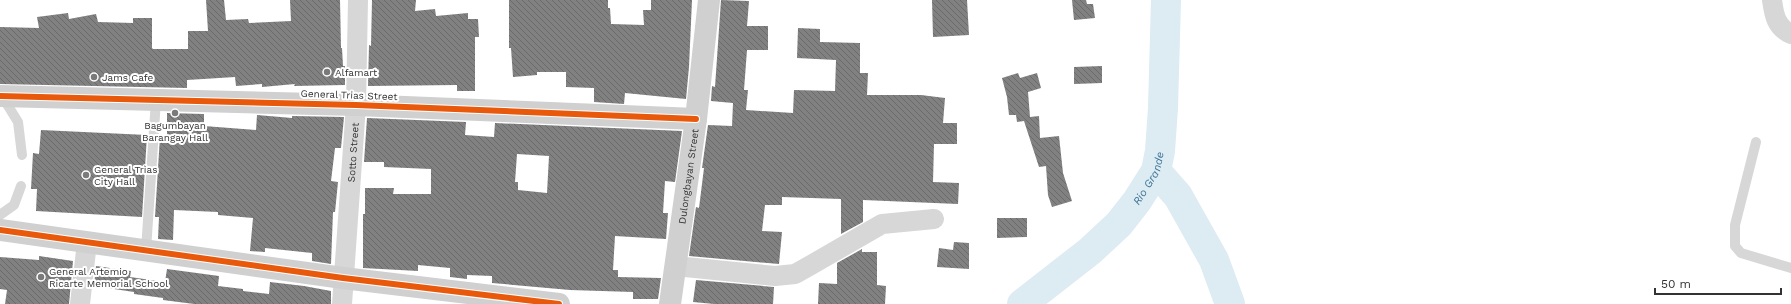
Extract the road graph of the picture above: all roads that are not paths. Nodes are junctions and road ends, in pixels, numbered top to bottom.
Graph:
1 (358, 0) edge
2 (709, 0) edge
3 (1772, 0) edge
4 (1791, 34) edge
5 (156, 100) junction
6 (1, 101) edge
7 (356, 105) junction
8 (696, 119) junction
9 (1756, 142) dead end
10 (22, 155) dead end
11 (22, 186) dead end
12 (0, 215) edge
13 (934, 219) dead end
14 (0, 230) edge
15 (86, 242) junction
16 (146, 250) junction
17 (675, 266) junction
18 (1791, 268) edge
19 (343, 278) junction
20 (80, 304) edge
21 (342, 304) edge
22 (559, 304) edge
23 (670, 304) edge

1 - 7 street, Sotto Street
2 - 8 street, Dulongbayan Street
3 - 4 street
5 - 6 street, General Trias Street
5 - 7 street, General Trias Street
5 - 16 lane
6 - 10 lane
7 - 8 street, General Trias Street
7 - 19 street, Sotto Street
8 - 17 street, Dulongbayan Street
9 - 18 lane
11 - 12 lane
13 - 17 street
14 - 15 street
15 - 16 street
15 - 20 street
16 - 19 street
17 - 23 street, Dulongbayan Street
19 - 21 street, Sotto Street
19 - 22 street

